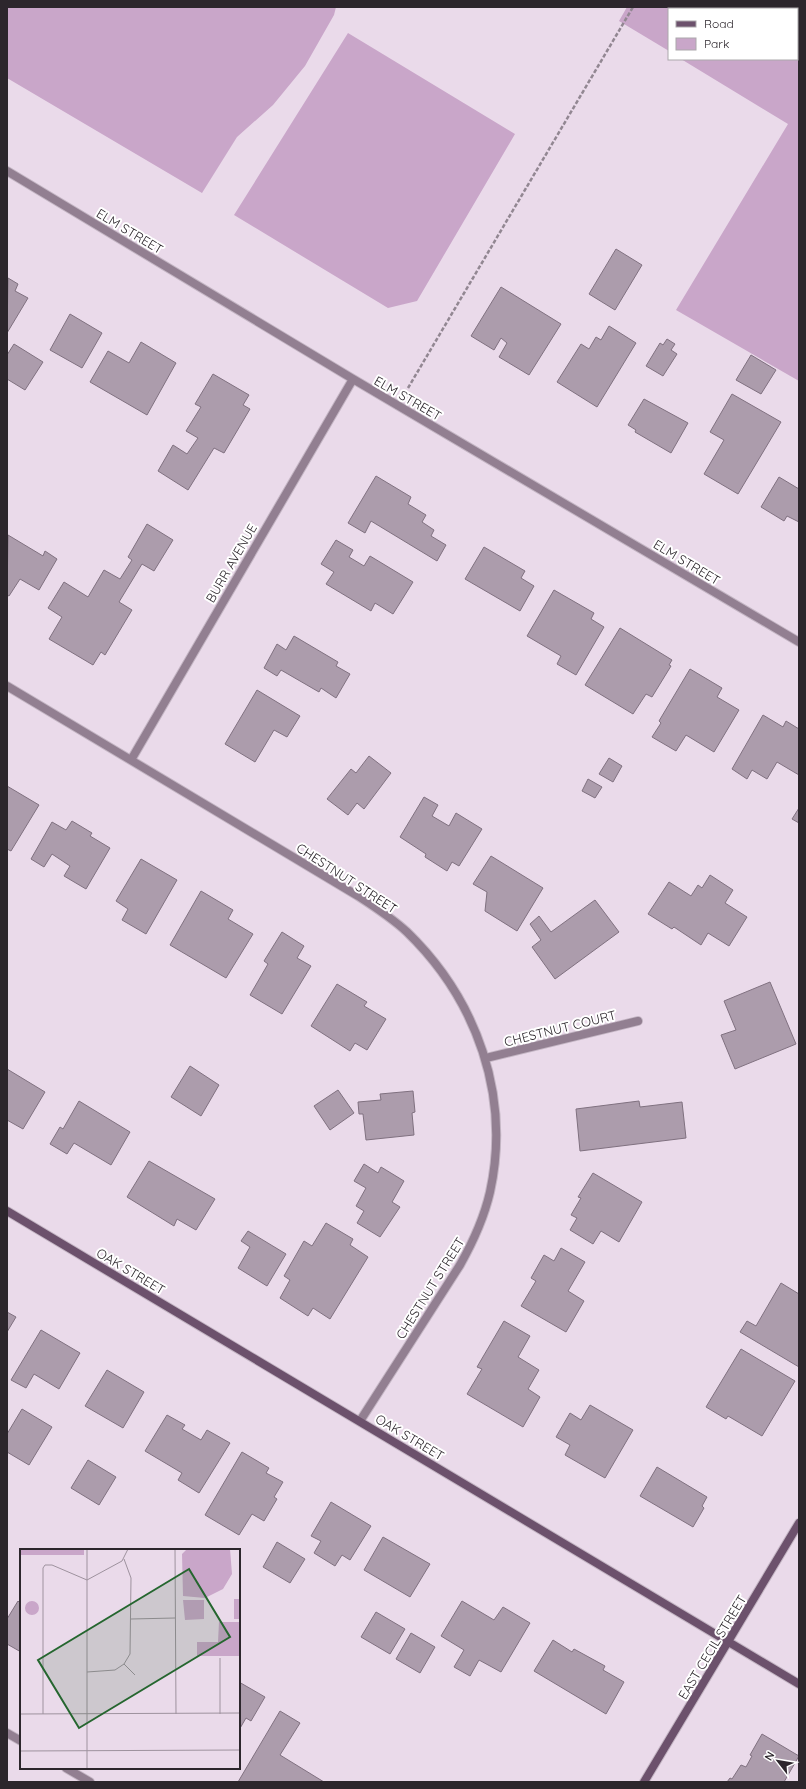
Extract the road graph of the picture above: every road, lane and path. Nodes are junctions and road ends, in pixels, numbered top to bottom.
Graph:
1 (633, 7) edge
2 (7, 172) edge
3 (353, 379) junction
4 (397, 405) junction
5 (799, 642) edge
6 (7, 686) edge
7 (130, 760) junction
8 (638, 1021) dead end
9 (486, 1058) junction
10 (7, 1211) edge
11 (360, 1421) junction
12 (799, 1523) edge
13 (729, 1641) junction
14 (799, 1684) edge
15 (7, 1733) edge
16 (20, 1740) edge
17 (68, 1769) edge
18 (90, 1782) edge
19 (644, 1782) edge

1 - 4 path
2 - 3 street, ELM STREET
3 - 4 street, ELM STREET
3 - 7 street, BURR AVENUE
4 - 5 street, ELM STREET
6 - 7 street, CHESTNUT STREET
7 - 9 street, CHESTNUT STREET
8 - 9 street, CHESTNUT COURT
9 - 11 street, CHESTNUT STREET
10 - 11 street, OAK STREET
11 - 13 street, OAK STREET
12 - 13 street, EAST CECIL STREET
13 - 14 street, OAK STREET
13 - 19 street, EAST CECIL STREET
15 - 16 street
17 - 18 street

